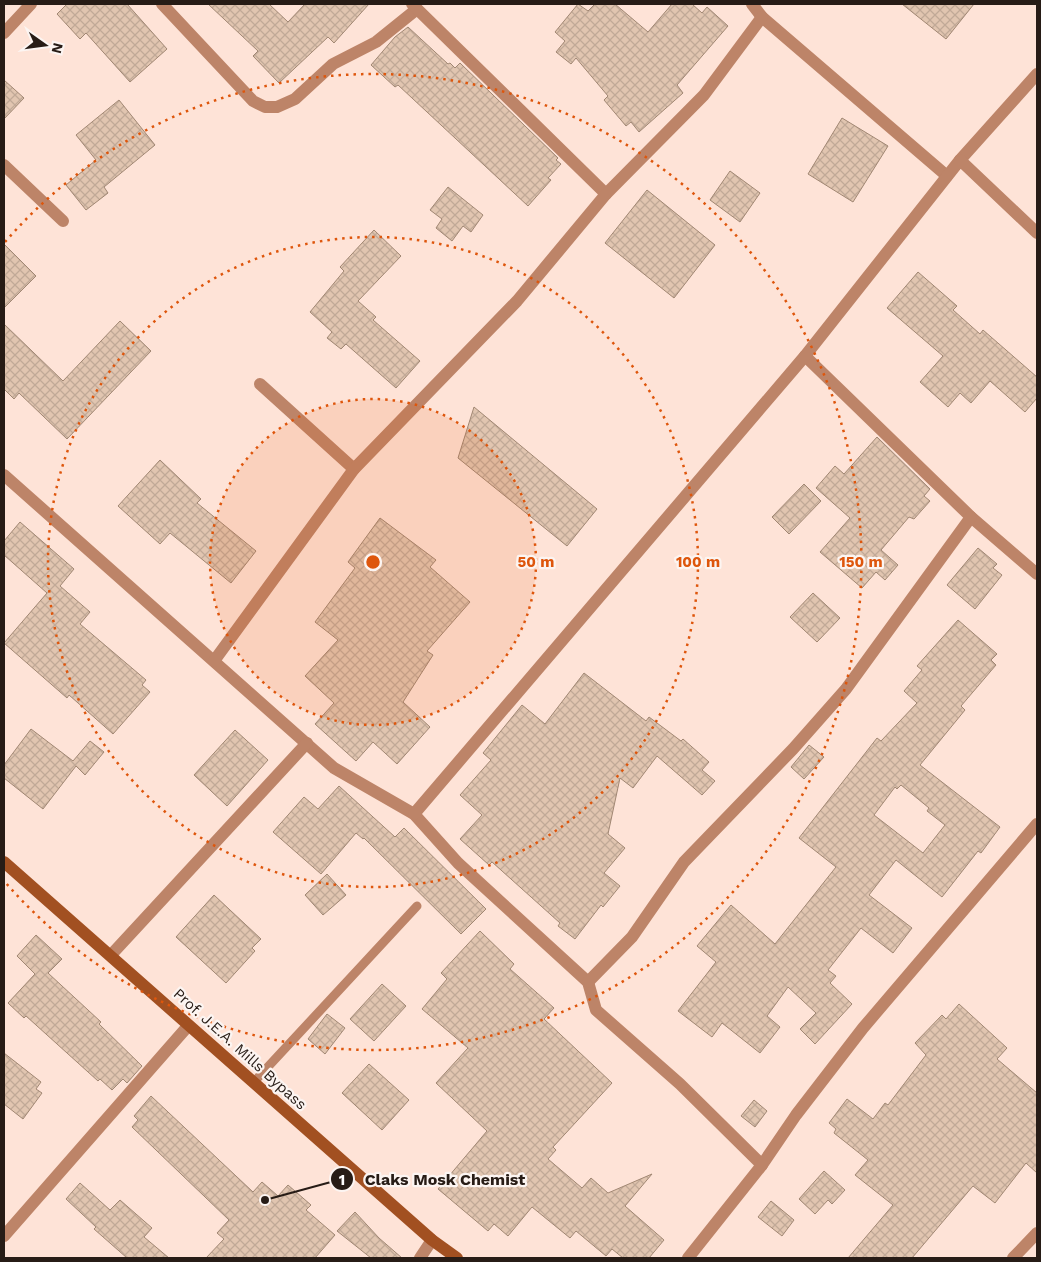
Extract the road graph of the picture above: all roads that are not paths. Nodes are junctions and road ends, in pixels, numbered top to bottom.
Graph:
1 (31, 4) edge
2 (162, 4) edge
3 (752, 4) edge
4 (414, 6) edge
5 (762, 17) junction
6 (4, 33) edge
7 (1037, 74) edge
8 (960, 160) junction
9 (4, 165) edge
10 (947, 176) junction
11 (606, 194) junction
12 (63, 221) dead end
13 (1037, 233) edge
14 (805, 356) junction
15 (260, 384) dead end
16 (354, 469) junction
17 (4, 475) edge
18 (971, 517) junction
19 (1037, 574) edge
20 (214, 660) junction
21 (306, 743) junction
22 (414, 814) junction
23 (1037, 824) edge
24 (4, 862) edge
25 (417, 906) dead end
26 (111, 956) junction
27 (588, 982) junction
28 (188, 1026) junction
29 (253, 1083) junction
30 (762, 1165) junction
31 (1037, 1233) edge
32 (4, 1236) edge
33 (432, 1240) junction
34 (420, 1258) edge
35 (456, 1258) edge
36 (688, 1258) edge
37 (1013, 1258) edge

1 - 6 street
2 - 4 street
3 - 5 street
4 - 11 street
5 - 10 street
5 - 11 street
7 - 8 street
8 - 10 street
8 - 13 street
9 - 12 street
10 - 14 street
11 - 16 street
14 - 18 street
14 - 22 street
15 - 16 street
16 - 20 street
17 - 20 street
18 - 19 street
18 - 27 street
20 - 21 street
21 - 22 street
21 - 26 street
22 - 27 street
23 - 30 street
24 - 26 street, Prof. J.E.A. Mills Bypass
25 - 29 lane
26 - 28 street, Prof. J.E.A. Mills Bypass
27 - 30 street
28 - 29 street, Prof. J.E.A. Mills Bypass
28 - 32 street
29 - 33 street, Prof. J.E.A. Mills Bypass
30 - 36 street
31 - 37 street
33 - 34 street
33 - 35 street, Prof. J.E.A. Mills Bypass

